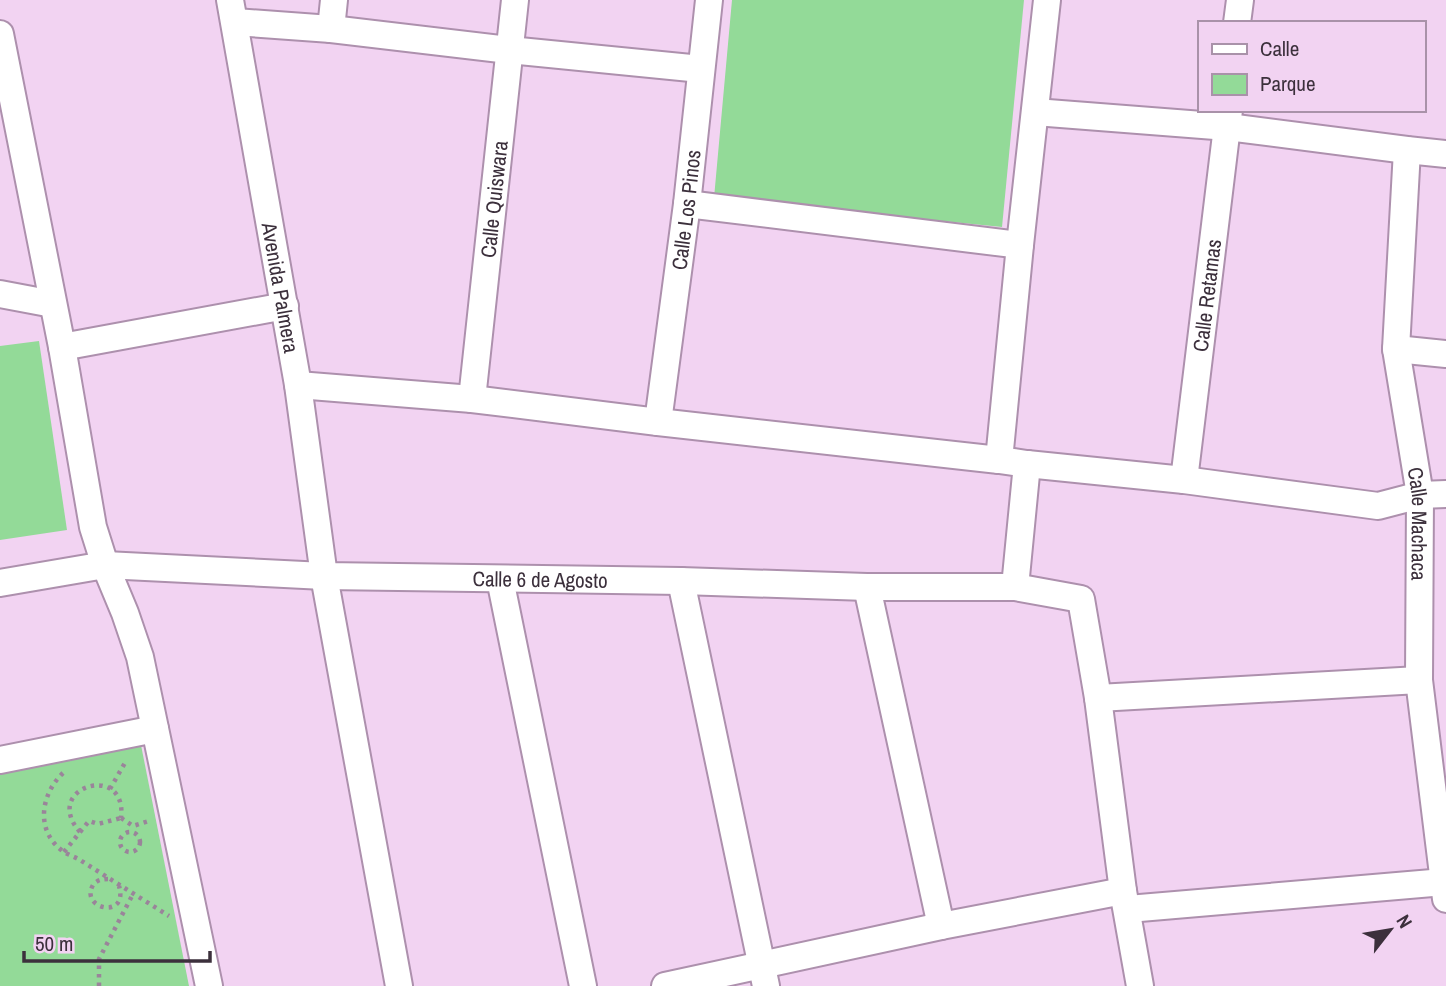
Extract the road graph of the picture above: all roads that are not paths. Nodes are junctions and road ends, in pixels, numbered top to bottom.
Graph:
1 (334, 0) edge
2 (514, 0) edge
3 (709, 0) edge
4 (1047, 0) edge
5 (1240, 0) edge
6 (233, 11) edge
7 (1237, 21) edge
8 (331, 29) junction
9 (0, 34) edge
10 (509, 50) junction
11 (701, 69) junction
12 (1035, 112) junction
13 (1228, 119) edge
14 (1407, 150) junction
15 (1446, 154) edge
16 (687, 204) junction
17 (1020, 246) junction
18 (0, 294) edge
19 (53, 304) junction
20 (285, 306) junction
21 (62, 347) junction
22 (1396, 349) junction
23 (1446, 354) edge
24 (298, 385) junction
25 (472, 399) junction
26 (658, 422) junction
27 (999, 460) junction
28 (1027, 464) junction
29 (1184, 480) junction
30 (1433, 494) edge
31 (104, 565) junction
32 (324, 576) junction
33 (500, 579) junction
34 (681, 581) junction
35 (0, 583) edge
36 (867, 587) junction
37 (1015, 587) junction
38 (1419, 680) junction
39 (1098, 698) junction
40 (155, 729) junction
41 (0, 760) edge
42 (1445, 890) edge
43 (1126, 900) junction
44 (941, 926) junction
45 (764, 976) edge
46 (209, 986) edge
47 (399, 986) edge
48 (583, 986) edge
49 (665, 986) edge
50 (1140, 986) edge

1 - 8 street
2 - 10 street, Calle Quiswara
3 - 11 street, Calle Los Pinos
4 - 12 street
5 - 7 street
6 - 8 street
6 - 20 street, Avenida Palmera
8 - 10 street
9 - 19 street
10 - 11 street
10 - 25 street, Calle Quiswara
11 - 16 street, Calle Los Pinos
12 - 13 street
12 - 17 street
13 - 14 street
13 - 29 street, Calle Retamas
14 - 15 street
14 - 22 street, Calle Machaca
16 - 17 street
16 - 26 street, Calle Los Pinos
17 - 27 street
18 - 19 street
19 - 21 street
20 - 21 street
20 - 24 street, Avenida Palmera
21 - 31 street
22 - 23 street
22 - 30 street, Calle Machaca
24 - 25 street
24 - 32 street, Avenida Palmera
25 - 26 street
26 - 27 street
27 - 28 street
28 - 29 street
28 - 37 street
29 - 30 street
30 - 38 street, Calle Machaca
31 - 32 street, Calle 6 de Agosto
31 - 35 street, Calle 6 de Agosto
31 - 40 street
32 - 33 street, Calle 6 de Agosto
32 - 47 street, Avenida Palmera
33 - 34 street, Calle 6 de Agosto
33 - 48 street
34 - 36 street, Calle 6 de Agosto
34 - 45 street
36 - 37 street, Calle 6 de Agosto
36 - 44 street
37 - 39 street, Calle 6 de Agosto
38 - 39 street
38 - 42 street, Calle Machaca
39 - 43 street
40 - 41 street
40 - 46 street
42 - 43 street
43 - 44 street
43 - 50 street
44 - 45 street
45 - 49 street

